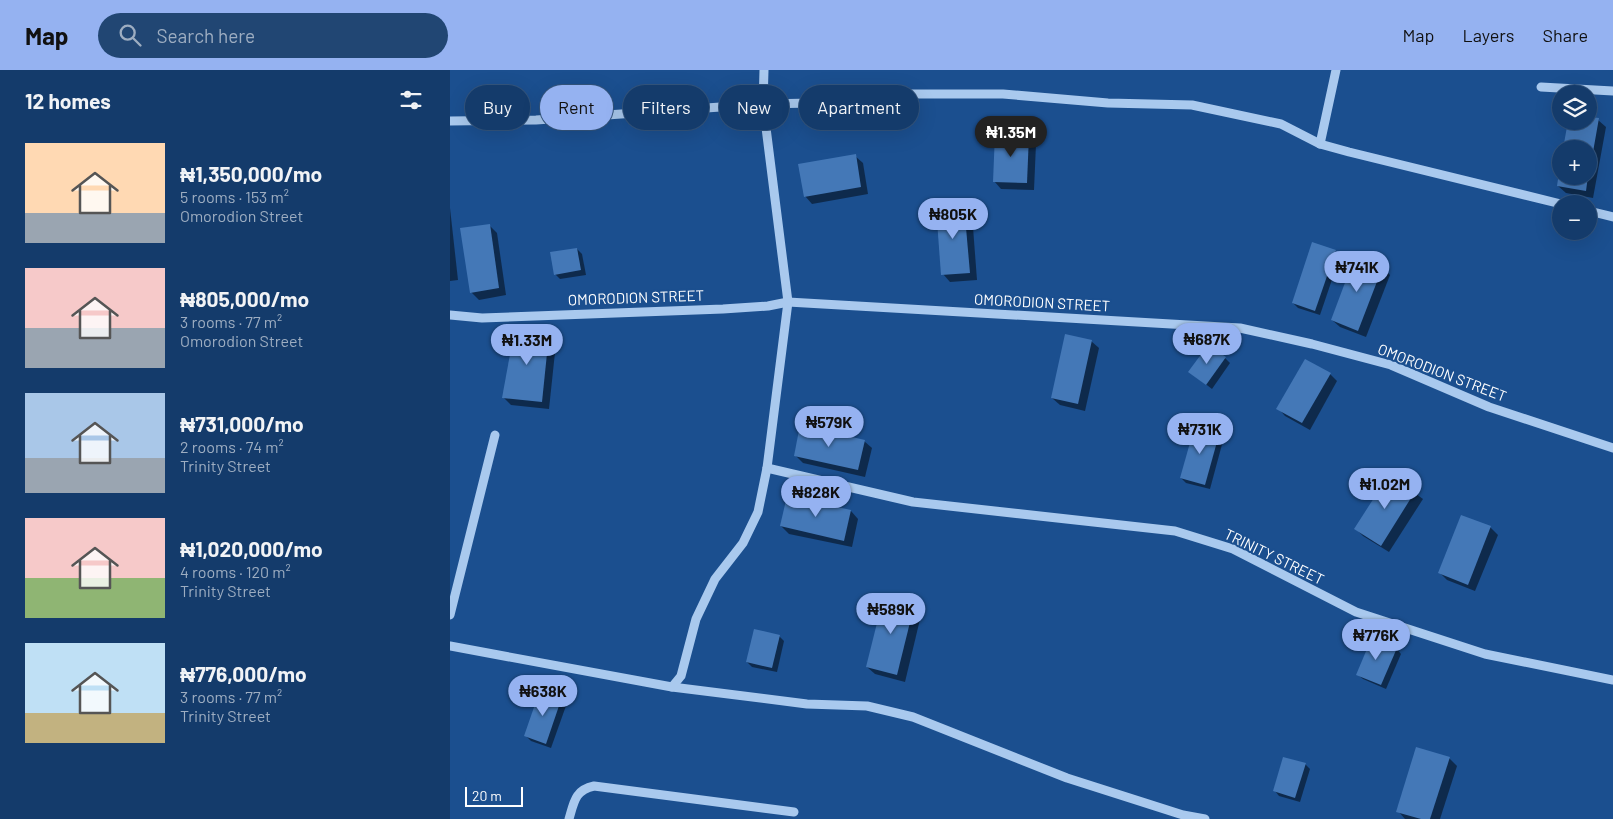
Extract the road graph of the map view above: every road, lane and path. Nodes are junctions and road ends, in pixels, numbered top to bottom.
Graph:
1 (764, 70) edge
2 (1336, 70) edge
3 (764, 85) edge
4 (1541, 87) dead end
5 (1613, 91) edge
6 (789, 103) edge
7 (719, 107) edge
8 (450, 121) edge
9 (766, 130) edge
10 (1320, 144) junction
11 (1552, 202) edge
12 (1597, 213) edge
13 (1613, 217) edge
14 (788, 302) junction
15 (450, 315) edge
16 (495, 435) dead end
17 (1613, 448) edge
18 (767, 468) junction
19 (450, 615) edge
20 (450, 646) edge
21 (1613, 680) edge
22 (672, 687) junction
23 (794, 812) dead end
24 (569, 819) edge
25 (1205, 819) edge

1 - 3 street
2 - 10 street
4 - 5 street
6 - 10 street
7 - 8 street
9 - 14 street
10 - 11 street
12 - 13 street
14 - 15 street, OMORODION STREET
14 - 17 street, OMORODION STREET
14 - 18 street
16 - 19 street
18 - 21 street, TRINITY STREET
18 - 22 street
20 - 22 street
22 - 25 street
23 - 24 street

